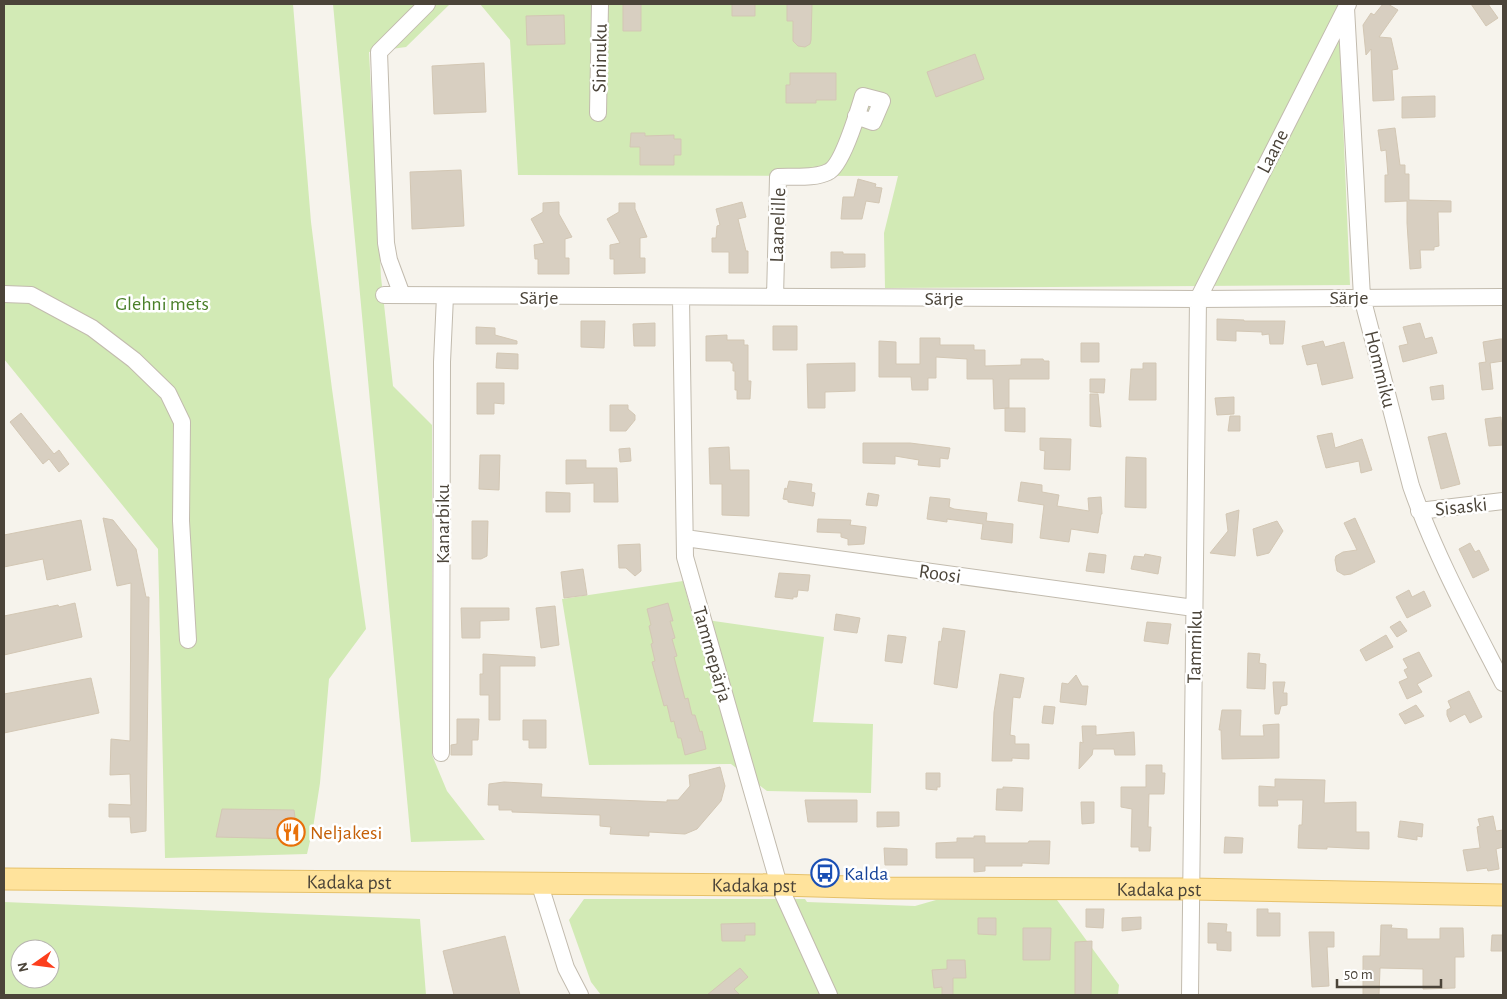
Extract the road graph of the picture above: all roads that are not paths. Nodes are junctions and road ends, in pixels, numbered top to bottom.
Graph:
1 (427, 4) edge
2 (600, 4) edge
3 (1346, 4) edge
4 (598, 113) dead end
5 (856, 116) dead end
6 (4, 294) edge
7 (384, 295) dead end
8 (402, 295) junction
9 (445, 296) junction
10 (775, 297) junction
11 (1362, 297) junction
12 (1503, 297) edge
13 (681, 298) junction
14 (1198, 299) junction
15 (1503, 501) edge
16 (1419, 511) junction
17 (685, 538) junction
18 (1194, 608) junction
19 (188, 640) dead end
20 (1503, 683) edge
21 (441, 752) dead end
22 (4, 879) edge
23 (539, 882) junction
24 (780, 884) junction
25 (1191, 889) junction
26 (1503, 894) edge
27 (580, 995) edge
28 (829, 995) edge
29 (1190, 995) edge

1 - 8 street
2 - 4 street, Sininuku
3 - 11 street, Hommiku
3 - 14 street, Laane
5 - 10 street, Laanelille
6 - 19 street
7 - 8 street, Särje
8 - 9 street, Särje
9 - 13 street, Särje
9 - 21 street, Kanarbiku
10 - 13 street, Särje
10 - 14 street, Särje
11 - 12 street, Särje
11 - 14 street, Särje
11 - 16 street, Hommiku
13 - 17 street, Tammepärja
14 - 18 street, Tammiku
15 - 16 street, Sisaski
16 - 20 street, Hommiku
17 - 18 street, Roosi
17 - 24 street, Tammepärja
18 - 25 street, Tammiku
22 - 23 main road, Kadaka pst
23 - 24 main road, Kadaka pst
23 - 27 street
24 - 25 main road, Kadaka pst
24 - 28 street, Tammepärja
25 - 26 main road, Kadaka pst
25 - 29 street, Tammiku

